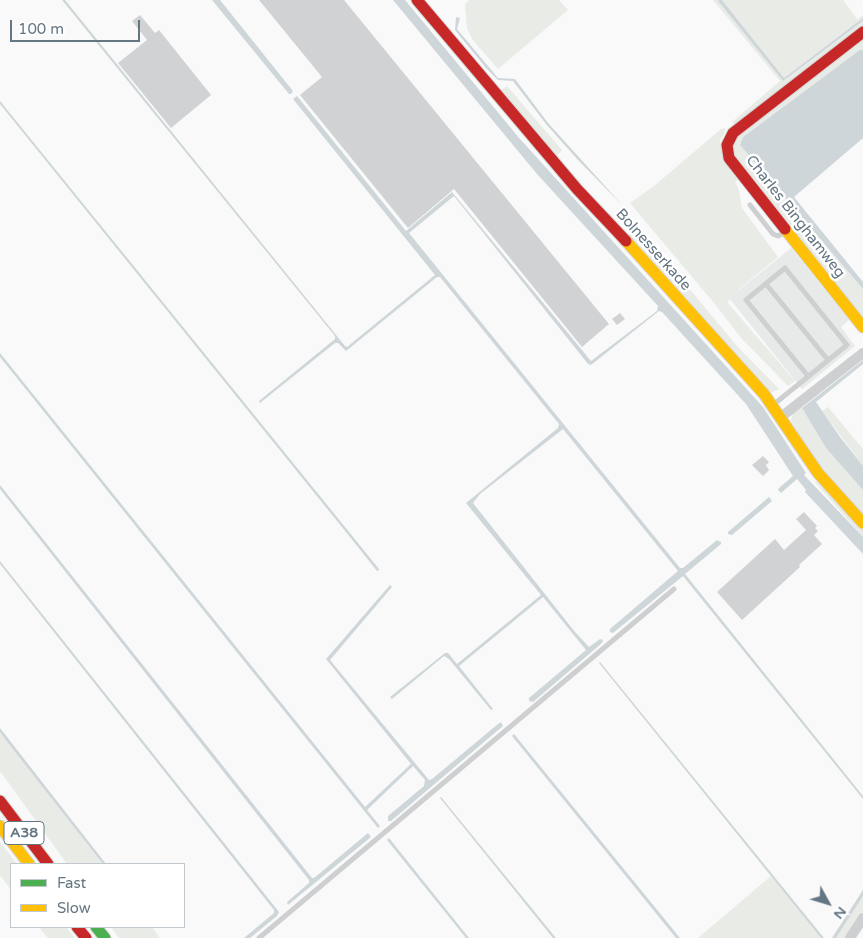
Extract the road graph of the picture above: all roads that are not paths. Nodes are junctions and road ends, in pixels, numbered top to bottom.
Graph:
1 (417, 0) edge
2 (863, 32) edge
3 (750, 205) dead end
4 (788, 231) junction
5 (766, 284) junction
6 (863, 327) edge
7 (863, 353) edge
8 (828, 360) junction
9 (808, 376) junction
10 (772, 405) junction
11 (781, 417) junction
12 (863, 523) edge
13 (674, 589) dead end
14 (0, 801) edge
15 (0, 826) edge
16 (28, 863) edge
17 (47, 863) edge
18 (863, 918) edge
19 (78, 928) edge
20 (97, 928) edge
21 (86, 938) edge
22 (105, 938) edge
23 (259, 938) edge
24 (850, 938) edge

1 - 10 main road, Bolnesserkade
2 - 4 main road, Charles Binghamweg
3 - 4 lane
4 - 6 main road, Charles Binghamweg
5 - 8 lane
5 - 8 lane
5 - 9 lane
7 - 11 street
8 - 9 lane
9 - 10 lane
10 - 11 main road, Bolnesserkade
11 - 12 main road, Bolnesserkade
13 - 23 lane
14 - 17 main road, A38
15 - 16 main road, A38
18 - 24 street
19 - 21 main road
20 - 22 main road

